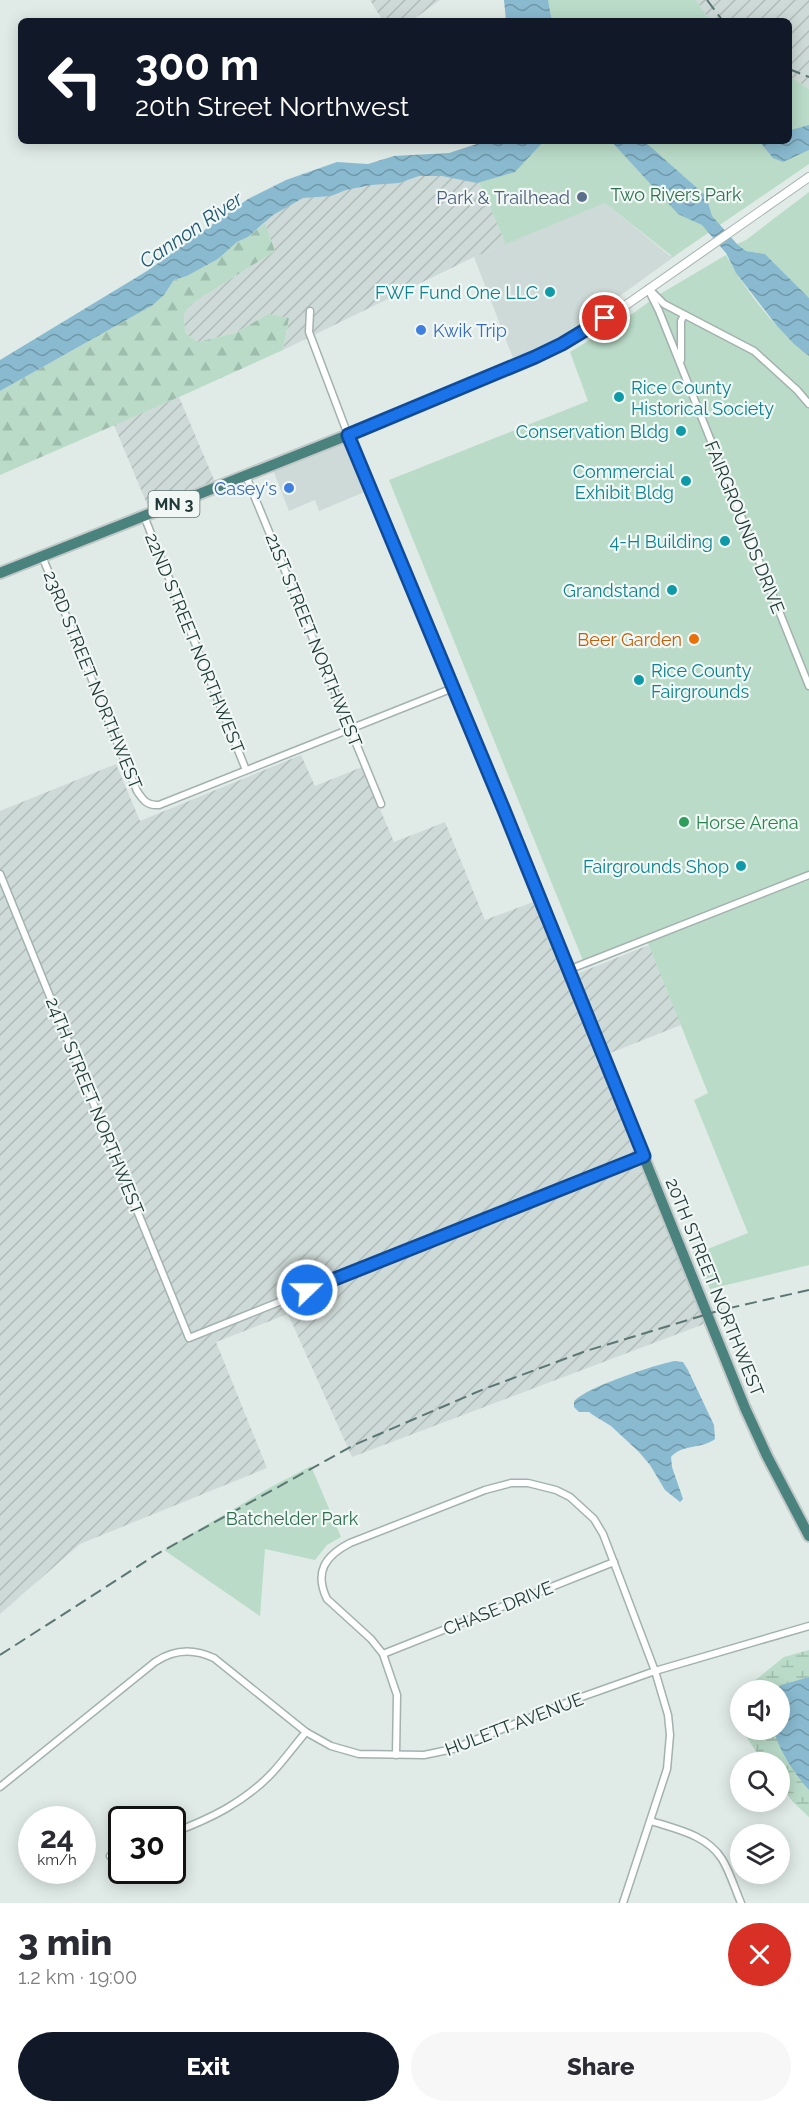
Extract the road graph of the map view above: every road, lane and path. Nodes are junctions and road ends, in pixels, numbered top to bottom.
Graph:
1 (809, 177) edge
2 (648, 289) junction
3 (310, 311) dead end
4 (684, 315) junction
5 (681, 367) junction
6 (809, 404) edge
7 (348, 435) junction
8 (246, 476) junction
9 (144, 516) junction
10 (42, 556) junction
11 (0, 573) edge
12 (809, 686) edge
13 (453, 688) junction
14 (350, 729) junction
15 (246, 770) junction
16 (381, 804) dead end
17 (0, 874) edge
18 (809, 875) edge
19 (568, 970) junction
20 (644, 1156) junction
21 (809, 1536) edge
22 (614, 1562) junction
23 (809, 1626) edge
24 (383, 1654) junction
25 (655, 1671) junction
26 (306, 1732) junction
27 (396, 1755) junction
28 (0, 1787) edge
29 (651, 1821) junction
30 (186, 1827) edge
31 (622, 1903) edge
32 (741, 1903) edge

1 - 2 street
2 - 4 street
2 - 5 street, FAIRGROUNDS DRIVE
2 - 7 street
3 - 7 street, 20TH STREET NORTHWEST
4 - 5 street, FAIRGROUNDS DRIVE
4 - 6 street
5 - 12 street, FAIRGROUNDS DRIVE
7 - 8 highway, MN 3
7 - 13 highway, 20TH STREET NORTHWEST
8 - 9 highway, MN 3
8 - 14 street, 21ST STREET NORTHWEST
9 - 10 highway, MN 3
9 - 15 street, 22ND STREET NORTHWEST
10 - 11 highway, MN 3
10 - 15 street, 23RD STREET NORTHWEST
13 - 14 street
13 - 19 highway, 20TH STREET NORTHWEST
14 - 15 street
14 - 16 street, 21ST STREET NORTHWEST
17 - 20 street, 24TH STREET NORTHWEST
18 - 19 street
19 - 20 highway, 20TH STREET NORTHWEST
20 - 21 highway, 20TH STREET NORTHWEST
22 - 24 street, CHASE DRIVE
22 - 24 street
22 - 25 street
23 - 25 street, HULETT AVENUE
24 - 27 street
25 - 27 street, HULETT AVENUE
25 - 29 street
26 - 27 street, HULETT AVENUE
26 - 28 street, HULETT AVENUE
26 - 30 street
29 - 31 street
29 - 32 street

